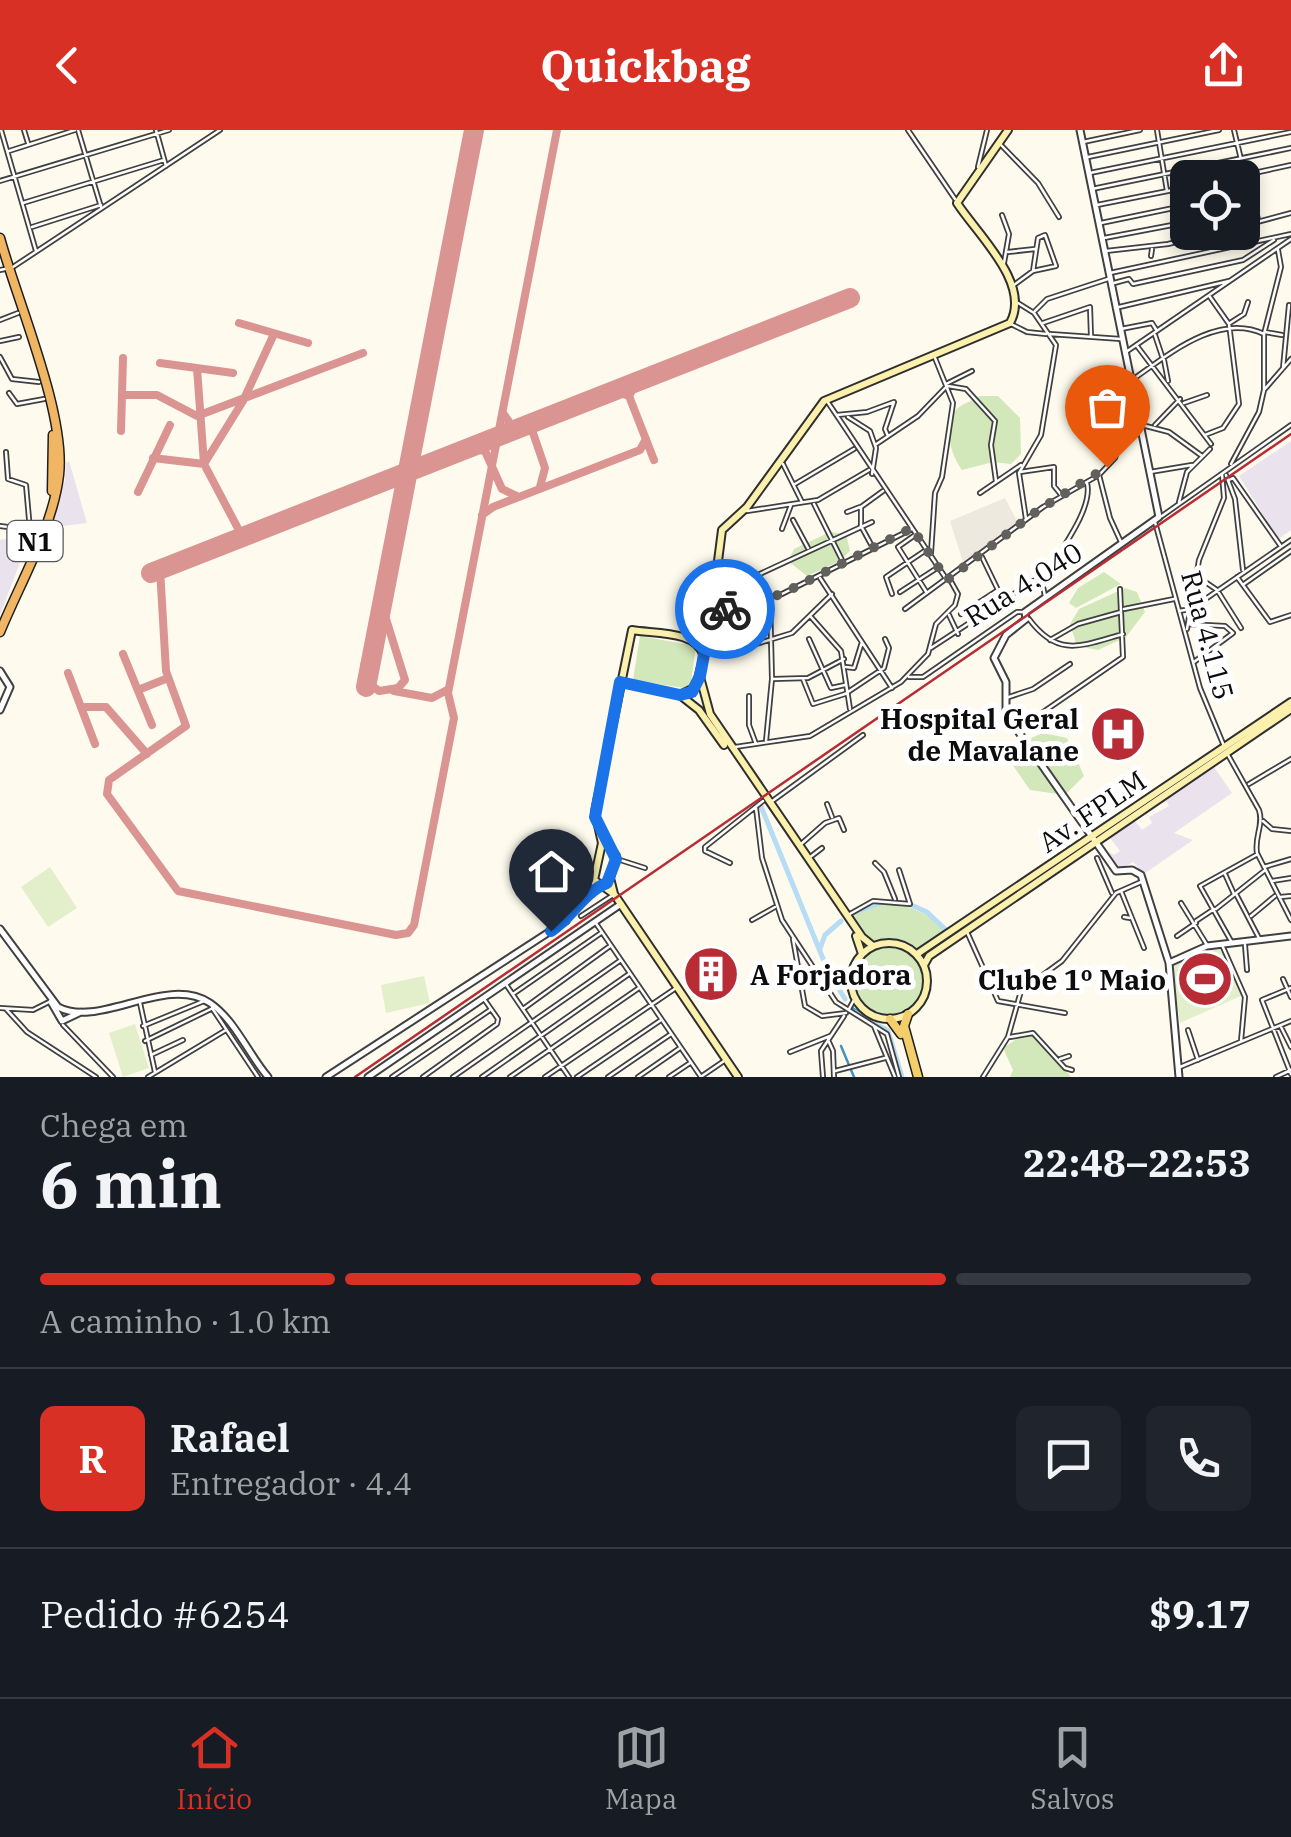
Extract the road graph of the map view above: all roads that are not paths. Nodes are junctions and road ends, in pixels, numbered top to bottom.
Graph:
1 (1, 130) edge
2 (24, 130) edge
3 (76, 130) edge
4 (170, 130) edge
5 (220, 130) edge
6 (908, 130) edge
7 (987, 130) edge
8 (1008, 130) edge
9 (1080, 130) edge
10 (1140, 130) edge
11 (1157, 130) edge
12 (1219, 130) edge
13 (1234, 130) edge
14 (156, 132) edge
15 (1291, 132) edge
16 (1082, 142) junction
17 (1160, 142) junction
18 (1236, 142) junction
19 (999, 143) junction
20 (29, 145) junction
21 (1291, 148) edge
22 (8, 151) junction
23 (86, 155) junction
24 (1085, 158) junction
25 (1163, 158) junction
26 (1240, 158) junction
27 (164, 160) junction
28 (1291, 165) edge
29 (166, 166) junction
30 (979, 170) junction
31 (1260, 171) edge
32 (1088, 173) junction
33 (1165, 174) junction
34 (16, 177) junction
35 (94, 180) junction
36 (0, 182) edge
37 (1092, 189) junction
38 (1170, 190) edge
39 (1167, 191) junction
40 (957, 202) junction
41 (23, 203) junction
42 (1096, 206) junction
43 (101, 207) junction
44 (1170, 209) edge
45 (1291, 213) edge
46 (1002, 215) dead end
47 (1058, 217) dead end
48 (1260, 222) edge
49 (1099, 224) junction
50 (1170, 226) edge
51 (30, 227) junction
52 (1291, 237) edge
53 (0, 238) edge
54 (1275, 238) junction
55 (1102, 239) junction
56 (1170, 243) edge
57 (1151, 247) junction
58 (1036, 249) junction
59 (1277, 249) junction
60 (36, 252) junction
61 (1006, 252) junction
62 (1105, 252) junction
63 (0, 254) edge
64 (1151, 256) dead end
65 (1002, 269) junction
66 (5, 270) edge
67 (1032, 271) junction
68 (1109, 279) junction
69 (1230, 281) junction
70 (1013, 286) junction
71 (1210, 296) junction
72 (1017, 302) junction
73 (1248, 302) dead end
74 (1289, 305) edge
75 (1115, 308) junction
76 (1034, 312) junction
77 (18, 313) junction
78 (1060, 317) junction
79 (0, 320) edge
80 (1010, 323) junction
81 (1042, 324) junction
82 (1229, 326) junction
83 (1120, 329) junction
84 (1156, 333) junction
85 (1264, 333) junction
86 (1048, 334) junction
87 (1060, 334) junction
88 (1283, 335) junction
89 (24, 336) junction
90 (1091, 336) junction
91 (1122, 339) junction
92 (0, 342) edge
93 (1136, 346) junction
94 (1124, 353) junction
95 (0, 356) edge
96 (934, 356) junction
97 (1163, 358) junction
98 (1291, 358) edge
99 (1153, 366) junction
100 (1283, 369) junction
101 (972, 371) dead end
102 (1131, 381) junction
103 (39, 382) junction
104 (1168, 382) junction
105 (946, 386) junction
106 (1264, 390) junction
107 (9, 392) dead end
108 (1207, 395) dead end
109 (44, 399) junction
110 (826, 400) junction
111 (1182, 401) junction
112 (834, 414) junction
113 (847, 416) junction
114 (1140, 424) junction
115 (1291, 425) edge
116 (1154, 426) junction
117 (1205, 435) junction
118 (888, 436) junction
119 (875, 444) junction
120 (855, 448) junction
121 (6, 452) dead end
122 (1202, 456) junction
123 (780, 459) junction
124 (1022, 464) junction
125 (1193, 464) junction
126 (1231, 466) junction
127 (871, 472) junction
128 (1150, 472) junction
129 (1019, 473) junction
130 (1224, 473) junction
131 (1099, 476) junction
132 (8, 477) junction
133 (0, 479) edge
134 (996, 481) junction
135 (1087, 482) junction
136 (1226, 482) junction
137 (795, 484) junction
138 (884, 490) junction
139 (980, 494) dead end
140 (1062, 496) junction
141 (813, 501) junction
142 (802, 502) junction
143 (792, 504) junction
144 (1179, 505) junction
145 (862, 506) junction
146 (741, 512) junction
147 (847, 512) dead end
148 (1026, 519) junction
149 (1157, 519) junction
150 (793, 520) dead end
151 (872, 522) dead end
152 (0, 526) edge
153 (861, 526) junction
154 (912, 528) junction
155 (782, 529) dead end
156 (34, 530) junction
157 (916, 534) junction
158 (831, 540) junction
159 (1291, 540) edge
160 (1122, 544) junction
161 (1282, 546) junction
162 (808, 550) junction
163 (874, 550) junction
164 (928, 550) junction
165 (1291, 550) edge
166 (931, 555) junction
167 (981, 556) junction
168 (908, 563) junction
169 (844, 565) junction
170 (939, 567) junction
171 (1244, 571) junction
172 (1237, 576) junction
173 (820, 577) junction
174 (1038, 578) dead end
175 (1195, 578) junction
176 (948, 579) junction
177 (918, 580) junction
178 (1243, 584) junction
179 (1120, 589) dead end
180 (1216, 590) junction
181 (900, 592) dead end
182 (832, 594) junction
183 (892, 594) dead end
184 (927, 594) junction
185 (770, 597) junction
186 (1045, 597) junction
187 (1174, 599) junction
188 (722, 610) junction
189 (905, 610) dead end
190 (1123, 610) junction
191 (1188, 610) junction
192 (1178, 611) junction
193 (712, 612) junction
194 (1025, 612) junction
195 (948, 613) junction
196 (961, 614) dead end
197 (1291, 615) edge
198 (810, 616) junction
199 (1188, 624) junction
200 (1241, 628) dead end
201 (0, 629) edge
202 (709, 631) junction
203 (1187, 631) junction
204 (958, 634) junction
205 (1123, 634) junction
206 (771, 637) junction
207 (689, 638) junction
208 (809, 639) dead end
209 (884, 640) dead end
210 (862, 642) junction
211 (1050, 642) junction
212 (930, 648) junction
213 (705, 654) junction
214 (844, 660) junction
215 (1194, 663) junction
216 (1070, 664) dead end
217 (845, 667) junction
218 (824, 670) junction
219 (0, 672) edge
220 (880, 672) junction
221 (700, 676) junction
222 (908, 677) junction
223 (802, 679) junction
224 (772, 680) junction
225 (620, 682) junction
226 (845, 685) junction
227 (892, 688) junction
228 (846, 694) junction
229 (680, 695) junction
230 (749, 696) dead end
231 (1005, 698) junction
232 (1291, 705) edge
233 (0, 710) edge
234 (851, 712) junction
235 (1018, 730) junction
236 (862, 734) dead end
237 (766, 742) junction
238 (756, 744) junction
239 (732, 748) junction
240 (1226, 750) junction
241 (1291, 759) edge
242 (1248, 784) junction
243 (766, 802) junction
244 (826, 804) dead end
245 (756, 808) junction
246 (832, 819) junction
247 (1262, 820) junction
248 (595, 824) junction
249 (844, 830) dead end
250 (1291, 832) edge
251 (1094, 842) junction
252 (798, 846) junction
253 (602, 848) junction
254 (611, 848) junction
255 (822, 848) dead end
256 (1258, 854) junction
257 (1097, 858) dead end
258 (616, 859) junction
259 (808, 859) junction
260 (1291, 859) edge
261 (730, 863) dead end
262 (875, 863) dead end
263 (645, 868) dead end
264 (892, 868) dead end
265 (1263, 869) junction
266 (900, 870) dead end
267 (884, 872) junction
268 (1224, 873) junction
269 (610, 878) junction
270 (1291, 878) edge
271 (566, 882) dead end
272 (1142, 882) junction
273 (1270, 882) junction
274 (599, 884) junction
275 (1121, 890) junction
276 (1234, 893) junction
277 (1114, 895) junction
278 (1278, 896) junction
279 (1291, 896) edge
280 (895, 900) junction
281 (620, 902) junction
282 (1182, 903) dead end
283 (776, 907) junction
284 (1214, 910) junction
285 (578, 914) junction
286 (847, 916) junction
287 (1124, 917) dead end
288 (1132, 917) junction
289 (1250, 918) junction
290 (752, 920) dead end
291 (1291, 920) edge
292 (595, 922) junction
293 (1195, 922) junction
294 (0, 930) edge
295 (966, 931) junction
296 (602, 932) junction
297 (1178, 936) dead end
298 (1291, 936) edge
299 (1214, 937) dead end
300 (793, 938) junction
301 (1261, 941) junction
302 (1233, 944) junction
303 (1245, 944) junction
304 (1219, 945) junction
305 (611, 946) junction
306 (873, 946) junction
307 (1207, 946) junction
308 (1144, 948) dead end
309 (862, 954) junction
310 (916, 954) junction
311 (621, 960) junction
312 (1169, 963) junction
313 (924, 965) junction
314 (1247, 970) dead end
315 (630, 973) junction
316 (1283, 979) dead end
317 (504, 983) junction
318 (674, 984) junction
319 (640, 988) junction
320 (1289, 989) edge
321 (512, 995) junction
322 (1291, 997) edge
323 (483, 998) junction
324 (855, 998) junction
325 (140, 1001) junction
326 (50, 1002) junction
327 (209, 1004) junction
328 (652, 1004) junction
329 (1014, 1006) junction
330 (3, 1009) edge
331 (492, 1009) junction
332 (522, 1009) junction
333 (64, 1010) junction
334 (83, 1011) junction
335 (847, 1011) junction
336 (1065, 1013) dead end
337 (908, 1014) junction
338 (890, 1018) junction
339 (662, 1019) junction
340 (62, 1021) junction
341 (1291, 1021) edge
342 (531, 1022) junction
343 (873, 1025) junction
344 (142, 1026) junction
345 (1280, 1026) junction
346 (1272, 1029) junction
347 (226, 1030) junction
348 (1188, 1030) dead end
349 (672, 1034) junction
350 (832, 1035) junction
351 (540, 1036) junction
352 (1008, 1037) junction
353 (183, 1040) dead end
354 (828, 1040) junction
355 (145, 1041) junction
356 (1242, 1042) junction
357 (1291, 1047) edge
358 (681, 1048) junction
359 (908, 1049) junction
360 (550, 1050) junction
361 (1061, 1051) dead end
362 (790, 1052) dead end
363 (1052, 1054) junction
364 (150, 1056) junction
365 (1070, 1056) dead end
366 (887, 1058) junction
367 (726, 1059) junction
368 (1058, 1059) junction
369 (1198, 1060) junction
370 (691, 1062) junction
371 (100, 1063) junction
372 (561, 1066) junction
373 (382, 1067) junction
374 (894, 1067) junction
375 (1179, 1067) junction
376 (850, 1068) junction
377 (1072, 1070) dead end
378 (91, 1071) junction
379 (835, 1071) junction
380 (1290, 1071) edge
381 (155, 1072) junction
382 (111, 1076) edge
383 (96, 1077) edge
384 (148, 1077) edge
385 (258, 1077) edge
386 (268, 1077) edge
387 (326, 1077) edge
388 (368, 1077) edge
389 (391, 1077) edge
390 (423, 1077) edge
391 (453, 1077) edge
392 (482, 1077) edge
393 (510, 1077) edge
394 (545, 1077) edge
395 (568, 1077) edge
396 (578, 1077) edge
397 (608, 1077) edge
398 (638, 1077) edge
399 (669, 1077) edge
400 (701, 1077) edge
401 (738, 1077) edge
402 (823, 1077) edge
403 (834, 1077) edge
404 (854, 1077) edge
405 (897, 1077) edge
406 (915, 1077) edge
407 (983, 1077) edge
408 (1179, 1077) edge
409 (1276, 1077) edge

1 - 22 street
2 - 20 street
3 - 20 street
3 - 23 street
4 - 14 street
5 - 29 street
6 - 40 street
7 - 30 street
8 - 19 main road
9 - 16 street
10 - 16 street
11 - 17 street
12 - 17 street
13 - 18 street
14 - 23 street
14 - 27 street
15 - 18 street
16 - 24 street
17 - 24 street
17 - 25 street
18 - 25 street
18 - 26 street
19 - 30 main road
19 - 47 street
20 - 22 street
21 - 26 street
22 - 34 street
23 - 34 street
23 - 35 street
24 - 32 street
25 - 32 street
25 - 33 street
26 - 33 street
27 - 29 street
27 - 35 street
28 - 31 street
29 - 43 street
30 - 40 main road
32 - 37 street
33 - 37 street
33 - 39 street
34 - 36 street
34 - 41 street
35 - 41 street
35 - 43 street
37 - 42 street
38 - 39 street
39 - 42 street
40 - 65 main road
41 - 51 street
42 - 49 street
43 - 51 street
43 - 60 street
44 - 49 street
45 - 48 street
46 - 61 street
49 - 55 street
50 - 55 street
51 - 60 street
52 - 54 street
52 - 59 street
53 - 66 highway, N1
54 - 68 street
54 - 68 street
55 - 62 street
56 - 57 street
57 - 62 street
57 - 64 street
58 - 61 street
58 - 67 street
58 - 67 street
59 - 69 street
59 - 85 street
60 - 66 street
61 - 65 street
62 - 68 street
63 - 66 highway, N1
65 - 70 main road
66 - 77 highway, N1
66 - 89 highway, N1
67 - 70 street
68 - 75 street
68 - 76 street
69 - 71 street
69 - 75 street
70 - 72 main road
71 - 82 street
71 - 84 street
72 - 76 street
72 - 80 main road
73 - 82 street
74 - 88 street
75 - 83 street
76 - 81 street
77 - 79 street
77 - 89 highway, N1
78 - 81 street
78 - 87 street
78 - 90 street
80 - 86 street
80 - 96 main road
81 - 86 street
82 - 85 street
82 - 97 street
82 - 117 street
83 - 84 street
83 - 91 street
84 - 93 street
84 - 97 street
85 - 88 street
85 - 106 street
86 - 87 street
86 - 124 street
87 - 90 street
88 - 100 street
89 - 92 street
89 - 103 highway, N1
89 - 201 highway, N1
90 - 91 street
91 - 94 street
93 - 94 street
93 - 99 street
94 - 102 street
95 - 103 street
96 - 105 street
96 - 110 main road
97 - 99 street
97 - 104 street
98 - 100 street
99 - 102 street
99 - 104 street
100 - 106 street
101 - 105 street
102 - 114 street
103 - 109 highway, N1
104 - 111 street
105 - 118 street
105 - 134 street
105 - 166 street
106 - 126 street
107 - 109 street
108 - 111 street
109 - 156 highway, N1
110 - 112 street
110 - 123 main road
111 - 116 street
111 - 117 street
112 - 113 street
112 - 120 street
113 - 118 street
113 - 119 street
114 - 116 street
114 - 128 street
114 - 131 street
115 - 126 street
116 - 122 street
117 - 122 street
118 - 119 street
119 - 127 street
120 - 127 street
120 - 137 street
121 - 132 street
122 - 125 street
123 - 137 street
123 - 146 main road
124 - 129 street
124 - 134 street
125 - 128 street
125 - 144 street
126 - 130 street
127 - 138 street
127 - 141 street
128 - 149 street
129 - 140 street
129 - 148 street
130 - 136 street
130 - 144 street
131 - 135 street
131 - 160 street
132 - 133 street
132 - 156 street
134 - 139 street
135 - 140 street
135 - 186 street
136 - 161 street
136 - 171 street
136 - 175 street
137 - 142 street
138 - 145 street
138 - 154 street
140 - 148 street
141 - 142 street
141 - 158 street
142 - 143 street
143 - 146 street
143 - 155 street
144 - 149 street
145 - 147 street
145 - 153 street
146 - 193 main road
148 - 167 street
149 - 160 street, Rua 4.040
149 - 187 street, Rua 4.115
150 - 162 street
151 - 153 street
152 - 156 street
153 - 158 street
153 - 163 street
154 - 157 street
154 - 163 street
156 - 201 highway, N1
157 - 164 street
157 - 168 street
158 - 162 street
158 - 169 street
159 - 161 street
160 - 186 street, Rua 4.040
161 - 165 street
161 - 171 street
162 - 188 street
163 - 169 street
164 - 166 street
164 - 168 street
165 - 178 street
166 - 170 street
167 - 176 street
167 - 196 street
168 - 177 street
168 - 183 street
169 - 173 street
170 - 176 street
170 - 177 street
171 - 172 street
172 - 178 street
172 - 180 street
173 - 182 street
173 - 185 street
174 - 204 street
175 - 180 street
175 - 191 street
176 - 184 street
176 - 195 street
177 - 181 street
177 - 184 street
178 - 197 street
179 - 190 street
180 - 191 street
180 - 200 street
182 - 198 street
182 - 210 street
184 - 189 street
185 - 188 street
185 - 206 street
186 - 194 street, Rua 4.040
187 - 190 street
187 - 192 street, Rua 4.115
188 - 193 street
190 - 205 street
190 - 211 street
191 - 192 street
191 - 199 street
192 - 203 street, Rua 4.115
193 - 202 main road
194 - 211 street
194 - 222 street, Rua 4.040
194 - 231 street
195 - 204 street
195 - 212 street
198 - 206 street
198 - 214 street
199 - 203 street
199 - 215 street
202 - 207 main road
202 - 213 main road
203 - 215 street, Rua 4.115
204 - 212 street
205 - 211 street
205 - 235 street
206 - 213 street
206 - 224 street
207 - 213 main road
207 - 225 main road
208 - 218 street
209 - 220 street
210 - 217 street
210 - 220 street
212 - 222 street
213 - 221 main road
214 - 217 street
214 - 218 street
215 - 240 street, Rua 4.115
216 - 231 street
217 - 226 street
218 - 223 street
218 - 226 street
219 - 233 street
220 - 227 street
220 - 228 street
221 - 229 main road
221 - 239 main road
222 - 227 street
223 - 224 street
223 - 228 street
224 - 237 street
225 - 229 main road
225 - 248 main road
226 - 228 street
227 - 234 street
228 - 234 street
229 - 243 main road
230 - 238 street
231 - 235 street
232 - 240 main road, Av. FPLM
234 - 237 street
235 - 251 street
236 - 243 street
237 - 238 street
238 - 239 street
239 - 243 main road
240 - 242 street, Rua 4.115
240 - 251 main road, Av. FPLM
240 - 251 main road, Av. FPLM
241 - 242 street
242 - 247 street, Rua 4.115
243 - 245 street
243 - 252 main road
243 - 309 main road
244 - 246 street
245 - 261 street
245 - 283 street
246 - 249 street
246 - 252 street
247 - 250 street
247 - 256 street
248 - 253 main road
248 - 254 main road
251 - 272 street
251 - 295 main road
251 - 310 main road, Av. FPLM
252 - 259 main road
253 - 254 main road
253 - 274 main road
254 - 258 main road
255 - 259 street
256 - 265 street
256 - 268 street
257 - 277 street
258 - 263 street
258 - 269 main road
259 - 286 main road
260 - 265 street
262 - 267 street
264 - 267 street
265 - 273 street
265 - 276 street
266 - 280 street
267 - 280 street
268 - 276 street
268 - 284 street
269 - 274 main road
269 - 281 main road
270 - 273 street
271 - 285 street
272 - 275 street
272 - 312 street
273 - 278 street
274 - 281 main road
274 - 285 street
275 - 277 street
275 - 288 street
276 - 284 street
276 - 289 street
277 - 329 street
278 - 279 street
278 - 289 street
278 - 291 street
280 - 286 street
281 - 285 street
281 - 292 street
281 - 318 main road
282 - 293 street
283 - 290 street
283 - 300 street
284 - 293 street
284 - 302 street
285 - 387 street
286 - 306 main road
287 - 288 street
288 - 308 street
289 - 301 street
292 - 296 street
292 - 317 street
293 - 297 street
293 - 307 street
294 - 326 street
295 - 313 main road
295 - 329 street
296 - 305 street
296 - 321 street
298 - 301 street
299 - 304 street
300 - 335 street
300 - 335 street
301 - 303 street
302 - 303 street
302 - 304 street
303 - 314 street
304 - 307 street
304 - 356 street
305 - 311 street
305 - 332 street
306 - 309 main road
306 - 310 main road
307 - 312 street
309 - 324 main road
310 - 313 main road
311 - 315 street
311 - 342 street
312 - 375 street
313 - 337 main road
315 - 319 street
315 - 351 street
316 - 320 street
317 - 321 street
317 - 323 street
318 - 328 street
318 - 367 main road
319 - 328 street
319 - 360 street
320 - 322 street
320 - 346 street
321 - 332 street
323 - 331 street
323 - 373 street
324 - 335 street
324 - 338 main road
325 - 327 street
325 - 334 street
325 - 344 street
326 - 330 street
326 - 333 street
326 - 340 street
327 - 344 street
327 - 347 street
327 - 355 street
327 - 386 street
328 - 339 street
328 - 372 street
329 - 336 street
329 - 352 street
330 - 378 street
331 - 389 street
331 - 390 street
332 - 342 street
333 - 334 street
333 - 340 street
334 - 340 street
335 - 343 street
335 - 350 street
337 - 338 main road
337 - 359 main road
338 - 359 main road
339 - 349 street
339 - 396 street
340 - 371 street
341 - 345 street
342 - 351 street
342 - 391 street
343 - 366 street
343 - 374 street
344 - 355 street
345 - 346 street
345 - 357 street
346 - 356 street
346 - 380 street
347 - 381 street
347 - 385 street
348 - 369 street
349 - 358 street
349 - 397 street
350 - 354 street
350 - 362 street
351 - 360 street
351 - 392 street
352 - 363 street
352 - 407 street
353 - 364 street
354 - 379 street
354 - 402 street
355 - 364 street
356 - 369 street
358 - 370 street
358 - 398 street
359 - 406 main road
360 - 372 street
360 - 393 street
361 - 363 street
363 - 368 street
364 - 381 street
365 - 368 street
366 - 374 street
366 - 376 street
367 - 400 street
367 - 401 main road
368 - 377 street
369 - 375 street
370 - 399 street
370 - 400 street
371 - 378 street
371 - 382 street
372 - 394 street
372 - 395 street
373 - 388 street
373 - 389 street
374 - 405 street
375 - 408 street
376 - 379 street
376 - 404 street
378 - 383 street
379 - 403 street
380 - 409 street
381 - 384 street

